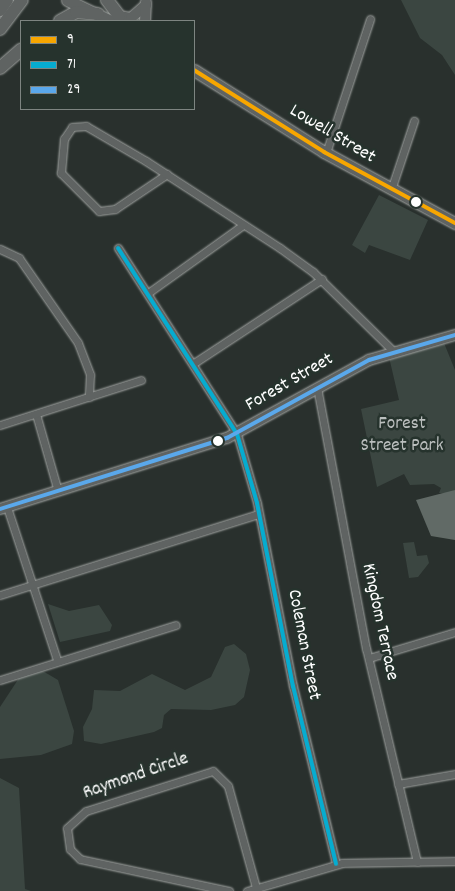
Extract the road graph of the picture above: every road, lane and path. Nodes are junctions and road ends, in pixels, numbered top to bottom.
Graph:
1 (7, 0) edge
2 (22, 0) edge
3 (68, 0) edge
4 (87, 0) edge
5 (108, 0) edge
6 (146, 2) edge
7 (0, 10) edge
8 (98, 14) junction
9 (370, 19) dead end
10 (62, 20) edge
11 (119, 20) edge
12 (145, 20) edge
13 (0, 29) edge
14 (20, 51) edge
15 (0, 68) edge
16 (195, 71) edge
17 (414, 121) dead end
18 (326, 153) junction
19 (166, 174) junction
20 (390, 190) junction
21 (455, 223) edge
22 (243, 225) junction
23 (118, 248) dead end
24 (0, 249) edge
25 (322, 279) junction
26 (148, 293) junction
27 (455, 335) edge
28 (394, 352) junction
29 (194, 363) junction
30 (142, 380) dead end
31 (317, 387) junction
32 (89, 397) junction
33 (36, 414) junction
34 (0, 425) edge
35 (237, 434) junction
36 (58, 491) junction
37 (3, 508) edge
38 (259, 514) junction
39 (34, 585) junction
40 (0, 595) edge
41 (176, 625) dead end
42 (455, 632) edge
43 (369, 658) junction
44 (58, 660) junction
45 (0, 680) edge
46 (455, 774) edge
47 (398, 784) junction
48 (455, 860) edge
49 (416, 862) junction
50 (336, 864) junction
51 (256, 888) junction
52 (228, 891) edge
53 (247, 891) edge

1 - 7 highway
2 - 13 highway
3 - 8 main road
4 - 11 main road
5 - 11 highway
6 - 11 street
6 - 12 street
8 - 10 highway
8 - 11 main road
9 - 18 street
14 - 15 highway
16 - 18 main road, Lowell Street
17 - 20 street
18 - 20 main road, Lowell Street
19 - 19 street
19 - 22 street
20 - 21 main road, Lowell Street
22 - 25 street
22 - 26 street
23 - 26 street, Coleman Street
24 - 32 street
25 - 28 street
25 - 29 street
26 - 29 street, Coleman Street
27 - 28 street, Forest Street
28 - 31 street, Forest Street
29 - 35 street, Coleman Street
30 - 32 street
31 - 35 street, Forest Street
31 - 43 street, Kingdom Terrace
32 - 33 street
33 - 34 street
33 - 36 street
35 - 36 street, Forest Street
35 - 38 street, Coleman Street
36 - 37 street, Forest Street
37 - 39 street
38 - 39 street
38 - 50 street, Coleman Street
39 - 40 street
39 - 44 street
41 - 44 street
42 - 43 street
43 - 47 street, Kingdom Terrace
44 - 45 street
46 - 47 street
47 - 49 street, Kingdom Terrace
48 - 49 street
49 - 50 street
50 - 51 street
51 - 52 street, Raymond Circle
51 - 53 street

